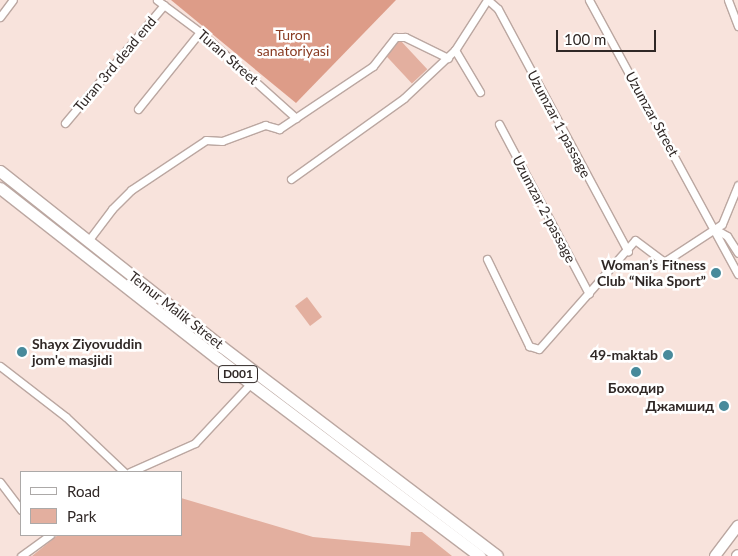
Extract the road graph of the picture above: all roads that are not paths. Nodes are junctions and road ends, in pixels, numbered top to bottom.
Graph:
1 (13, 0) edge
2 (157, 0) edge
3 (487, 0) edge
4 (589, 0) edge
5 (728, 0) edge
6 (164, 5) junction
7 (0, 17) edge
8 (738, 26) edge
9 (200, 32) junction
10 (455, 50) junction
11 (448, 58) junction
12 (480, 92) dead end
13 (138, 109) dead end
14 (296, 118) junction
15 (65, 123) dead end
16 (499, 124) dead end
17 (0, 171) edge
18 (291, 179) dead end
19 (738, 185) edge
20 (0, 188) edge
21 (715, 229) junction
22 (88, 241) junction
23 (628, 250) junction
24 (738, 253) edge
25 (487, 259) dead end
26 (738, 274) edge
27 (589, 294) junction
28 (0, 366) edge
29 (251, 384) junction
30 (123, 471) edge
31 (132, 471) edge
32 (0, 482) edge
33 (20, 509) edge
34 (738, 526) edge
35 (45, 536) edge
36 (21, 556) edge
37 (480, 556) edge
38 (497, 556) edge
39 (715, 556) edge

1 - 7 street
2 - 6 street, Turan Street
3 - 10 street
3 - 23 street, Uzumzаr 1-passage
4 - 21 street, Uzumzаr Street
5 - 8 street
6 - 9 street, Turan Street
6 - 15 street, Turan 3rd dead end
9 - 13 street
9 - 14 street, Turan Street
10 - 11 street
10 - 12 street
11 - 14 street
11 - 18 street
14 - 22 street
16 - 27 street, Uzumzаr 2-passage
17 - 22 highway, Temur Malik Street / D001
19 - 21 street
20 - 29 highway, Temur Malik Street / D001
21 - 23 street
21 - 24 street, Uzumzаr Street
21 - 26 street, Uzumzаr Street
22 - 38 highway, Temur Malik Street / D001
23 - 27 street
25 - 27 street
28 - 30 street
29 - 31 street
29 - 37 highway, Temur Malik Street / D001
32 - 33 street
34 - 39 main road
35 - 36 street

